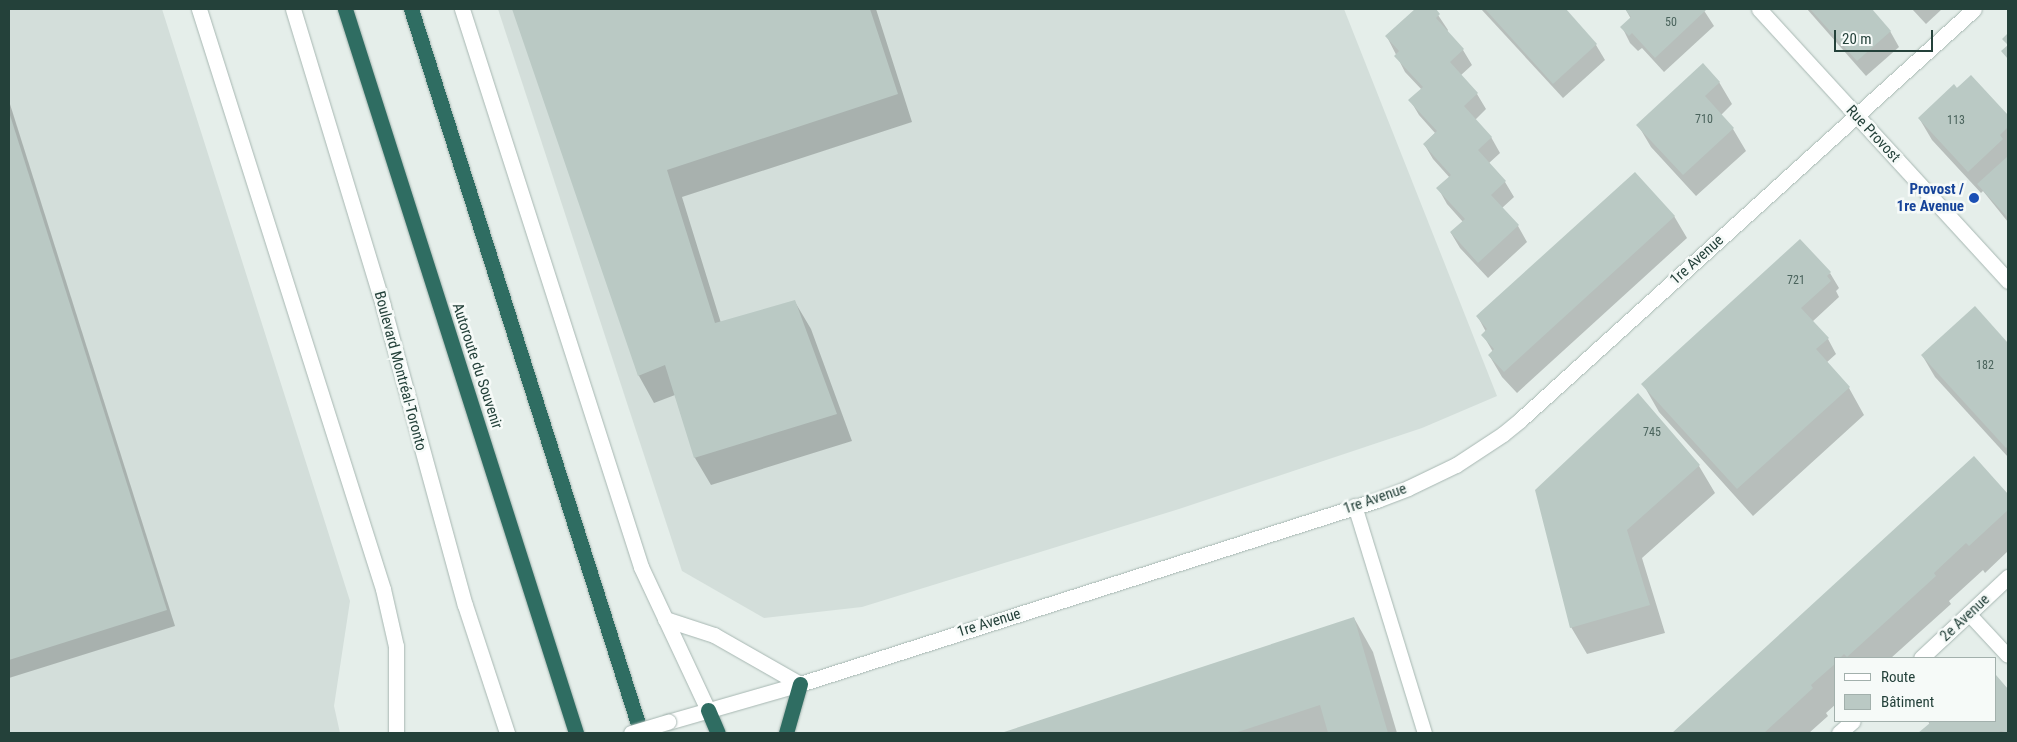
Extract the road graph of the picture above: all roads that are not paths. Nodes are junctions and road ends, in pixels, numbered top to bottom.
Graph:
1 (199, 9) edge
2 (293, 9) edge
3 (345, 9) edge
4 (411, 9) edge
5 (462, 9) edge
6 (1758, 9) edge
7 (1974, 9) edge
8 (1856, 116) junction
9 (2008, 281) edge
10 (1355, 506) junction
11 (2008, 577) edge
12 (1969, 614) junction
13 (665, 619) junction
14 (2008, 656) edge
15 (1922, 657) edge
16 (800, 684) junction
17 (708, 710) junction
18 (1852, 722) edge
19 (396, 733) edge
20 (507, 733) edge
21 (576, 733) edge
22 (631, 733) edge
23 (641, 733) edge
24 (718, 733) edge
25 (786, 733) edge
26 (1425, 733) edge
27 (1839, 733) edge

1 - 19 street
2 - 20 street, Boulevard Montréal-Toronto
3 - 21 highway, Autoroute du Souvenir
4 - 23 highway
5 - 13 street
6 - 8 street, Rue Provost
7 - 8 street, 1re Avenue
8 - 9 street, Rue Provost
8 - 10 street, 1re Avenue
10 - 16 street, 1re Avenue
10 - 26 lane
11 - 12 street, 2e Avenue
12 - 14 lane
12 - 15 street, 2e Avenue
13 - 16 street
13 - 17 street
16 - 17 street, 1re Avenue
16 - 25 highway
17 - 22 street, 1re Avenue, bridge
17 - 24 highway
18 - 27 street

